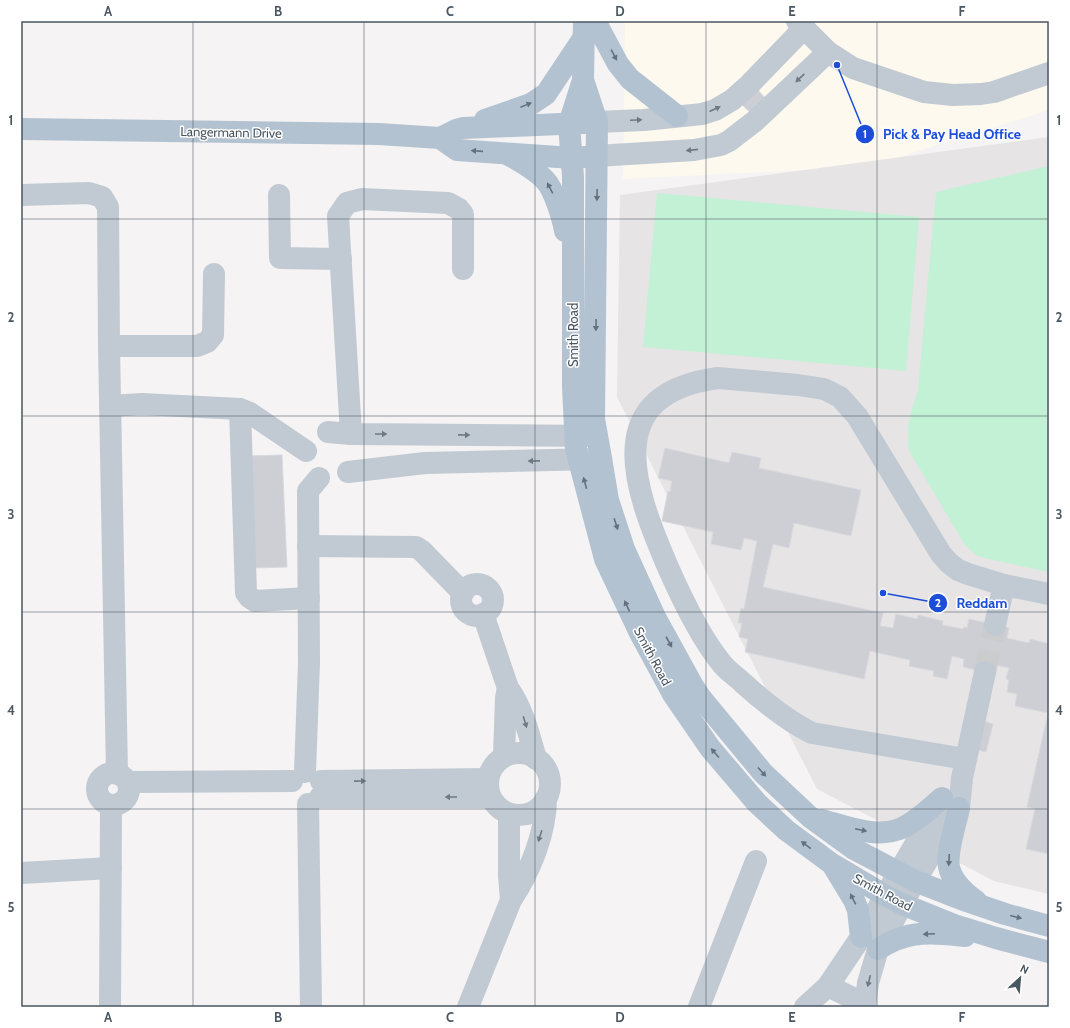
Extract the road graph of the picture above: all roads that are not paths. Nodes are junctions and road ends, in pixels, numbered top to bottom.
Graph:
1 (801, 24) edge
2 (588, 26) edge
3 (828, 52) junction
4 (1049, 73) edge
5 (583, 80) junction
6 (677, 116) junction
7 (597, 122) junction
8 (569, 124) junction
9 (463, 128) junction
10 (21, 129) edge
11 (440, 138) junction
12 (506, 154) junction
13 (596, 156) junction
14 (572, 158) junction
15 (21, 195) edge
16 (279, 195) dead end
17 (340, 259) junction
18 (462, 269) dead end
19 (214, 274) dead end
20 (572, 280) junction
21 (109, 346) junction
22 (110, 406) junction
23 (240, 409) junction
24 (328, 432) junction
25 (351, 434) junction
26 (575, 436) junction
27 (597, 436) junction
28 (306, 451) junction
29 (600, 458) junction
30 (579, 460) junction
31 (348, 472) junction
32 (319, 478) junction
33 (308, 546) junction
34 (1004, 585) junction
35 (1049, 594) edge
36 (309, 598) junction
37 (995, 625) tunnel mouth
38 (984, 672) tunnel mouth
39 (508, 688) junction
40 (692, 704) junction
41 (504, 756) junction
42 (536, 759) junction
43 (964, 769) junction
44 (306, 788) junction
45 (489, 788) junction
46 (121, 789) junction
47 (546, 798) junction
48 (950, 803) junction
49 (509, 814) junction
50 (810, 817) junction
51 (756, 861) dead end
52 (832, 864) junction
53 (111, 868) junction
54 (21, 872) edge
55 (907, 877) junction
56 (511, 900) junction
57 (894, 900) junction
58 (989, 909) junction
59 (1049, 926) edge
60 (996, 938) junction
61 (869, 943) junction
62 (1049, 952) edge
63 (828, 986) junction
64 (865, 1006) edge
65 (110, 1007) edge
66 (311, 1007) edge
67 (468, 1007) edge
68 (699, 1007) edge
69 (805, 1007) edge

1 - 3 street
6 -> 1 street
2 - 5 main road
2 -> 6 main road
9 -> 2 main road
3 - 4 street
3 -> 13 street
5 - 7 main road
5 - 8 main road
7 -> 6 street
7 - 8 main road, Langermann Drive
7 - 13 main road, Smith Road
8 - 9 main road, Langermann Drive
8 - 14 main road, Smith Road
9 - 11 main road, Langermann Drive
10 - 11 main road, Langermann Drive
12 -> 11 main road
12 - 14 main road
20 -> 12 main road
13 - 14 main road
13 -> 27 main road, Smith Road
14 - 20 main road, Smith Road
15 - 21 street
16 - 17 street
17 - 18 street
17 - 25 street
19 - 21 street
20 - 26 main road, Smith Road
21 - 22 street
22 - 23 street
22 - 46 street
23 - 28 street
23 - 36 street
24 - 25 street
24 - 28 street
24 - 31 street
25 -> 26 street
26 - 27 street
26 - 30 main road, Smith Road
27 - 29 main road, Smith Road
28 - 32 street
29 - 30 street
29 -> 40 main road, Smith Road
30 -> 31 street
40 -> 30 main road, Smith Road
31 - 32 street
32 - 33 street
33 - 36 street
33 - 39 street
34 - 35 street
34 - 37 street
34 - 43 street
36 - 44 street
38 - 43 street
39 - 41 street
39 -> 42 street
40 -> 50 main road, Smith Road
52 -> 40 main road, Smith Road
41 - 42 street
41 - 45 street
42 - 47 street
43 - 48 street
44 - 45 street
44 - 46 street
44 - 66 street
45 - 49 street
46 - 53 street
47 - 49 street
47 -> 56 street
50 -> 48 main road
48 - 55 street
48 -> 58 main road
49 - 56 street
50 - 55 main road, Smith Road
51 - 68 street
52 - 57 main road, Smith Road
61 -> 52 main road
53 - 54 street
53 - 65 street
55 - 57 street
55 - 58 main road, Smith Road
56 - 67 street
57 - 60 main road, Smith Road
57 - 61 street
58 -> 59 main road, Smith Road
60 -> 61 main road
60 - 62 main road, Smith Road
61 - 63 street
61 -> 64 street
63 - 64 street
63 - 69 street

